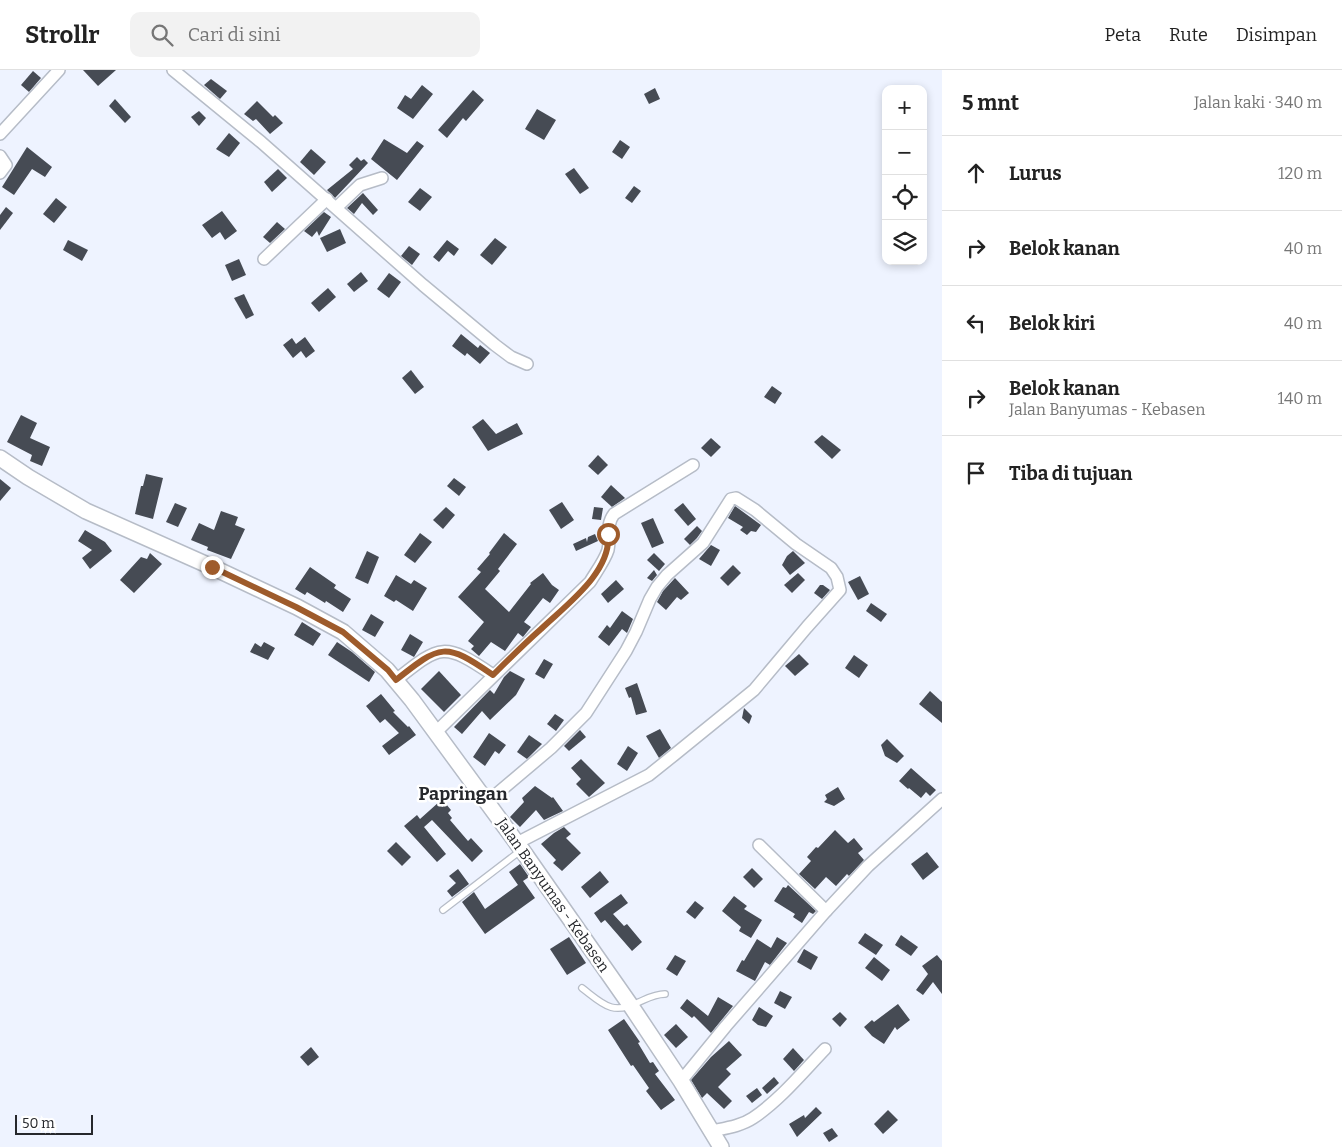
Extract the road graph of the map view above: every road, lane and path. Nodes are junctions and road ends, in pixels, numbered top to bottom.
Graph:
1 (59, 70) edge
2 (172, 70) edge
3 (0, 134) edge
4 (0, 156) edge
5 (0, 173) edge
6 (382, 178) dead end
7 (327, 199) junction
8 (337, 207) junction
9 (264, 259) dead end
10 (527, 364) dead end
11 (0, 458) edge
12 (693, 465) dead end
13 (493, 675) junction
14 (396, 680) junction
15 (436, 733) junction
16 (942, 799) edge
17 (486, 803) junction
18 (759, 845) dead end
19 (519, 846) junction
20 (443, 910) dead end
21 (826, 911) junction
22 (582, 988) dead end
23 (665, 994) dead end
24 (631, 1006) junction
25 (825, 1049) dead end
26 (681, 1081) junction
27 (712, 1131) junction
28 (721, 1147) edge

1 - 3 street
2 - 7 street
4 - 5 street
6 - 8 street
7 - 8 street
7 - 9 street
8 - 10 street
11 - 14 main road, Jalan Banyumas - Kebasen
12 - 13 street
13 - 14 street
13 - 15 street
14 - 15 main road, Jalan Banyumas - Kebasen
15 - 17 main road, Jalan Banyumas - Kebasen
16 - 21 street
17 - 19 main road, Jalan Banyumas - Kebasen
17 - 19 street
18 - 21 street
19 - 20 lane
19 - 24 main road, Jalan Banyumas - Kebasen
21 - 26 street
22 - 24 lane
23 - 24 lane
24 - 26 main road, Jalan Banyumas - Kebasen
25 - 27 street
26 - 27 main road, Jalan Banyumas - Kebasen
27 - 28 main road, Jalan Banyumas - Kebasen

